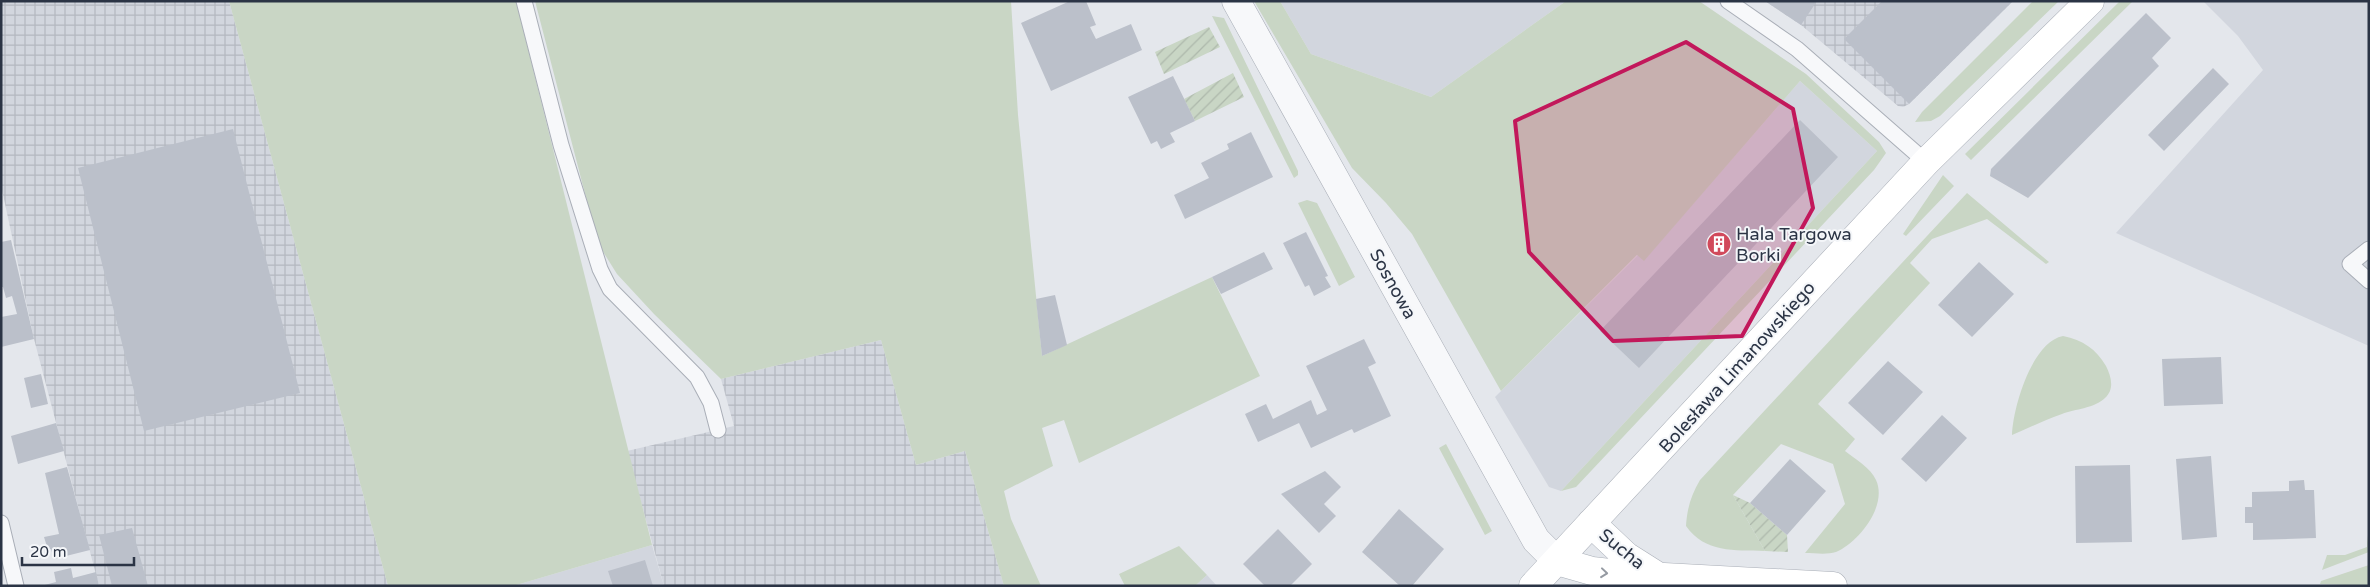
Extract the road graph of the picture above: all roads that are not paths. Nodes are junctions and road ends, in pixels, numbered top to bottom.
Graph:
1 (524, 1) edge
2 (1236, 1) edge
3 (1728, 1) edge
4 (2090, 1) edge
5 (1926, 162) junction
6 (2369, 249) edge
7 (2369, 281) edge
8 (718, 430) dead end
9 (1, 523) edge
10 (1591, 523) junction
11 (1558, 561) junction
12 (1660, 577) junction
13 (16, 586) edge
14 (1534, 586) edge
15 (1833, 586) edge

1 - 8 lane
2 - 11 street, Sosnowa
3 - 5 lane
4 - 5 street, Bolesława Limanowskiego
5 - 10 street, Bolesława Limanowskiego
6 - 7 lane
9 - 13 lane
10 - 11 street, Bolesława Limanowskiego
10 - 12 street, Sucha
11 -> 12 street
11 - 14 street, Bolesława Limanowskiego
12 - 15 street, Sucha

